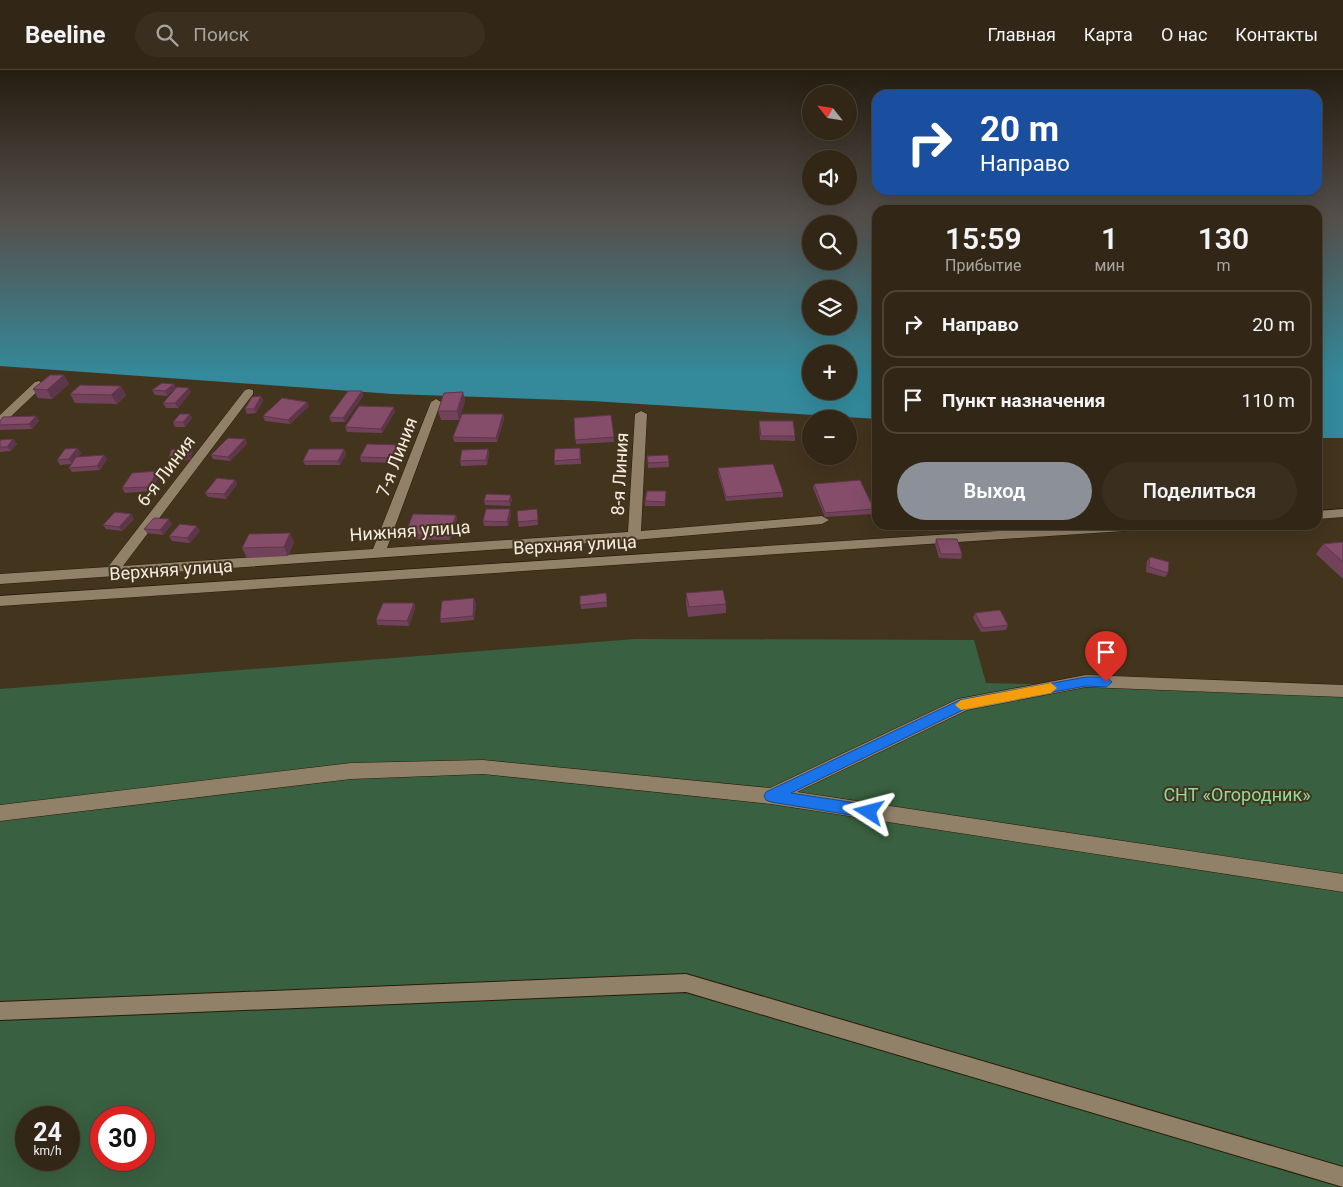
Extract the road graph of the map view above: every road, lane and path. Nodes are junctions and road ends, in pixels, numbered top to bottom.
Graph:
1 (39, 384) edge
2 (249, 392) dead end
3 (436, 402) dead end
4 (641, 414) dead end
5 (0, 421) edge
6 (1343, 513) edge
7 (1322, 515) edge
8 (822, 520) dead end
9 (1078, 530) edge
10 (634, 536) junction
11 (379, 552) junction
12 (112, 571) junction
13 (0, 579) edge
14 (0, 601) edge
15 (1343, 691) edge
16 (771, 796) junction
17 (0, 813) edge
18 (1343, 884) edge
19 (0, 1011) edge
20 (1343, 1177) edge

1 - 5 street
2 - 12 street, 6-я Линия
3 - 11 street, 7-я Линия
4 - 10 street, 8-я Линия
6 - 7 street
8 - 10 street, Нижняя улица
9 - 14 street, Верхняя улица
10 - 11 street, Нижняя улица
11 - 12 street, Нижняя улица
12 - 13 street, Нижняя улица
15 - 16 street
16 - 17 street
16 - 18 street
19 - 20 lane

